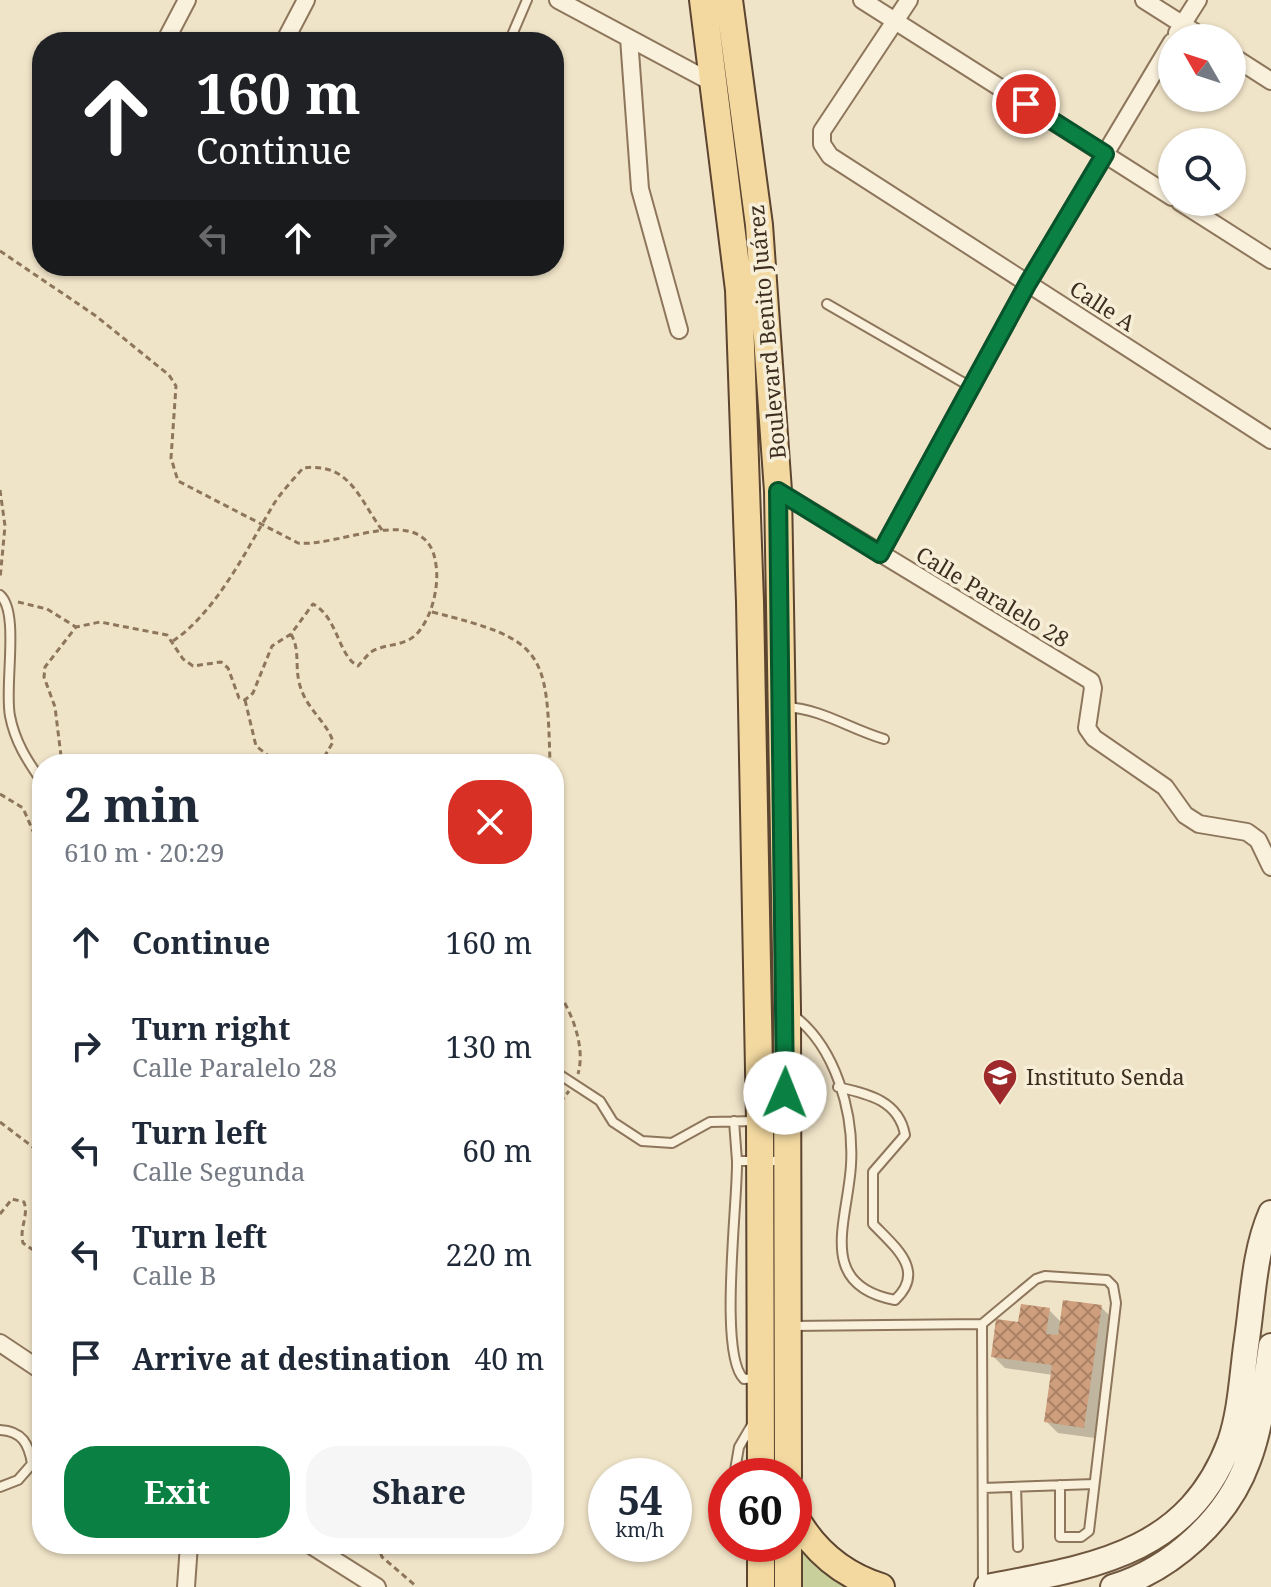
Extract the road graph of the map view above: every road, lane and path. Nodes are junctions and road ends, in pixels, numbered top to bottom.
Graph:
1 (187, 0) edge
2 (306, 0) edge
3 (527, 0) edge
4 (558, 0) edge
5 (703, 0) edge
6 (729, 0) edge
7 (862, 0) edge
8 (909, 0) edge
9 (1144, 0) edge
10 (1198, 0) edge
11 (895, 22) junction
12 (1166, 24) edge
13 (1183, 24) edge
14 (170, 32) edge
15 (289, 32) edge
16 (513, 32) edge
17 (629, 38) junction
18 (1158, 65) edge
19 (1246, 65) edge
20 (1271, 81) edge
21 (713, 83) junction
22 (1105, 154) junction
23 (725, 164) junction
24 (1158, 188) edge
25 (1202, 216) edge
26 (0, 251) edge
27 (1271, 260) edge
28 (32, 273) edge
29 (37, 276) edge
30 (763, 279) junction
31 (1028, 283) junction
32 (827, 304) dead end
33 (679, 330) dead end
34 (971, 387) junction
35 (1271, 440) edge
36 (0, 490) edge
37 (778, 491) junction
38 (264, 524) junction
39 (382, 530) junction
40 (880, 554) junction
41 (0, 579) edge
42 (2, 598) edge
43 (430, 612) junction
44 (76, 627) junction
45 (291, 634) junction
46 (173, 641) junction
47 (245, 700) junction
48 (781, 707) junction
49 (884, 739) dead end
50 (61, 754) edge
51 (266, 754) edge
52 (326, 754) edge
53 (550, 754) edge
54 (32, 767) edge
55 (0, 794) edge
56 (32, 829) edge
57 (1271, 867) edge
58 (564, 1006) edge
59 (787, 1010) junction
60 (564, 1078) edge
61 (574, 1085) junction
62 (838, 1087) junction
63 (564, 1098) edge
64 (747, 1121) junction
65 (0, 1122) edge
66 (32, 1146) edge
67 (748, 1161) junction
68 (786, 1161) junction
69 (1271, 1213) edge
70 (0, 1214) edge
71 (32, 1249) edge
72 (982, 1324) junction
73 (787, 1326) junction
74 (0, 1343) edge
75 (1271, 1346) edge
76 (32, 1364) edge
77 (1266, 1403) edge
78 (761, 1409) junction
79 (0, 1430) edge
80 (737, 1458) edge
81 (761, 1458) edge
82 (788, 1458) edge
83 (1094, 1484) junction
84 (1060, 1485) junction
85 (0, 1487) edge
86 (1016, 1487) junction
87 (983, 1488) junction
88 (812, 1541) edge
89 (1018, 1547) dead end
90 (188, 1554) edge
91 (325, 1554) edge
92 (381, 1554) edge
93 (788, 1562) edge
94 (186, 1587) edge
95 (377, 1587) edge
96 (417, 1587) edge
97 (788, 1587) edge
98 (881, 1587) edge
99 (985, 1587) edge
100 (1113, 1587) edge

1 - 14 street
2 - 15 street
3 - 16 lane
4 - 17 street
5 - 21 main road, Boulevard Benito Juárez
6 - 30 main road, Boulevard Benito Juárez
7 - 11 street
8 - 11 street
9 - 12 street
10 - 13 street
11 - 22 street
11 - 31 street, Calle A
17 - 21 street
17 - 33 street
18 - 22 street
19 - 20 street
21 - 23 main road, Boulevard Benito Juárez
22 - 24 street
22 - 31 street
23 - 30 main road
23 - 64 main road, Boulevard Benito Juárez
25 - 27 street
26 - 28 path
29 - 38 path
30 - 37 main road, Boulevard Benito Juárez
31 - 34 street
31 - 35 street, Calle A
32 - 34 lane
34 - 40 street
36 - 41 path
37 - 40 street, Calle Paralelo 28
37 - 48 main road, Boulevard Benito Juárez
38 - 39 path
38 - 39 path
38 - 46 path
39 - 43 path
40 - 57 street, Calle Paralelo 28
42 - 44 path
42 - 54 lane
43 - 45 path
43 - 53 path
44 - 46 path
44 - 50 path
45 - 47 path
45 - 52 path
46 - 47 path
47 - 51 path
48 - 49 lane
48 - 59 main road, Boulevard Benito Juárez
55 - 56 path
58 - 61 path
59 - 62 lane
59 - 68 main road, Boulevard Benito Juárez
60 - 61 lane
61 - 63 path
61 - 64 lane
62 - 62 lane
64 - 67 main road, Boulevard Benito Juárez
65 - 66 path
67 - 68 lane
67 - 78 main road, Boulevard Benito Juárez
68 - 73 main road, Boulevard Benito Juárez
69 - 99 main road
70 - 71 path
72 - 73 lane
72 - 83 lane
72 - 87 lane
73 - 82 main road, Boulevard Benito Juárez
74 - 76 street
75 - 77 main road
77 - 100 main road
78 - 80 lane
78 - 81 main road, Boulevard Benito Juárez
79 - 85 lane
83 - 84 lane
83 - 84 lane
84 - 86 lane
86 - 87 lane
86 - 89 lane
87 - 99 lane
88 - 98 main road
90 - 94 street
91 - 95 street
92 - 96 path
93 - 97 main road

